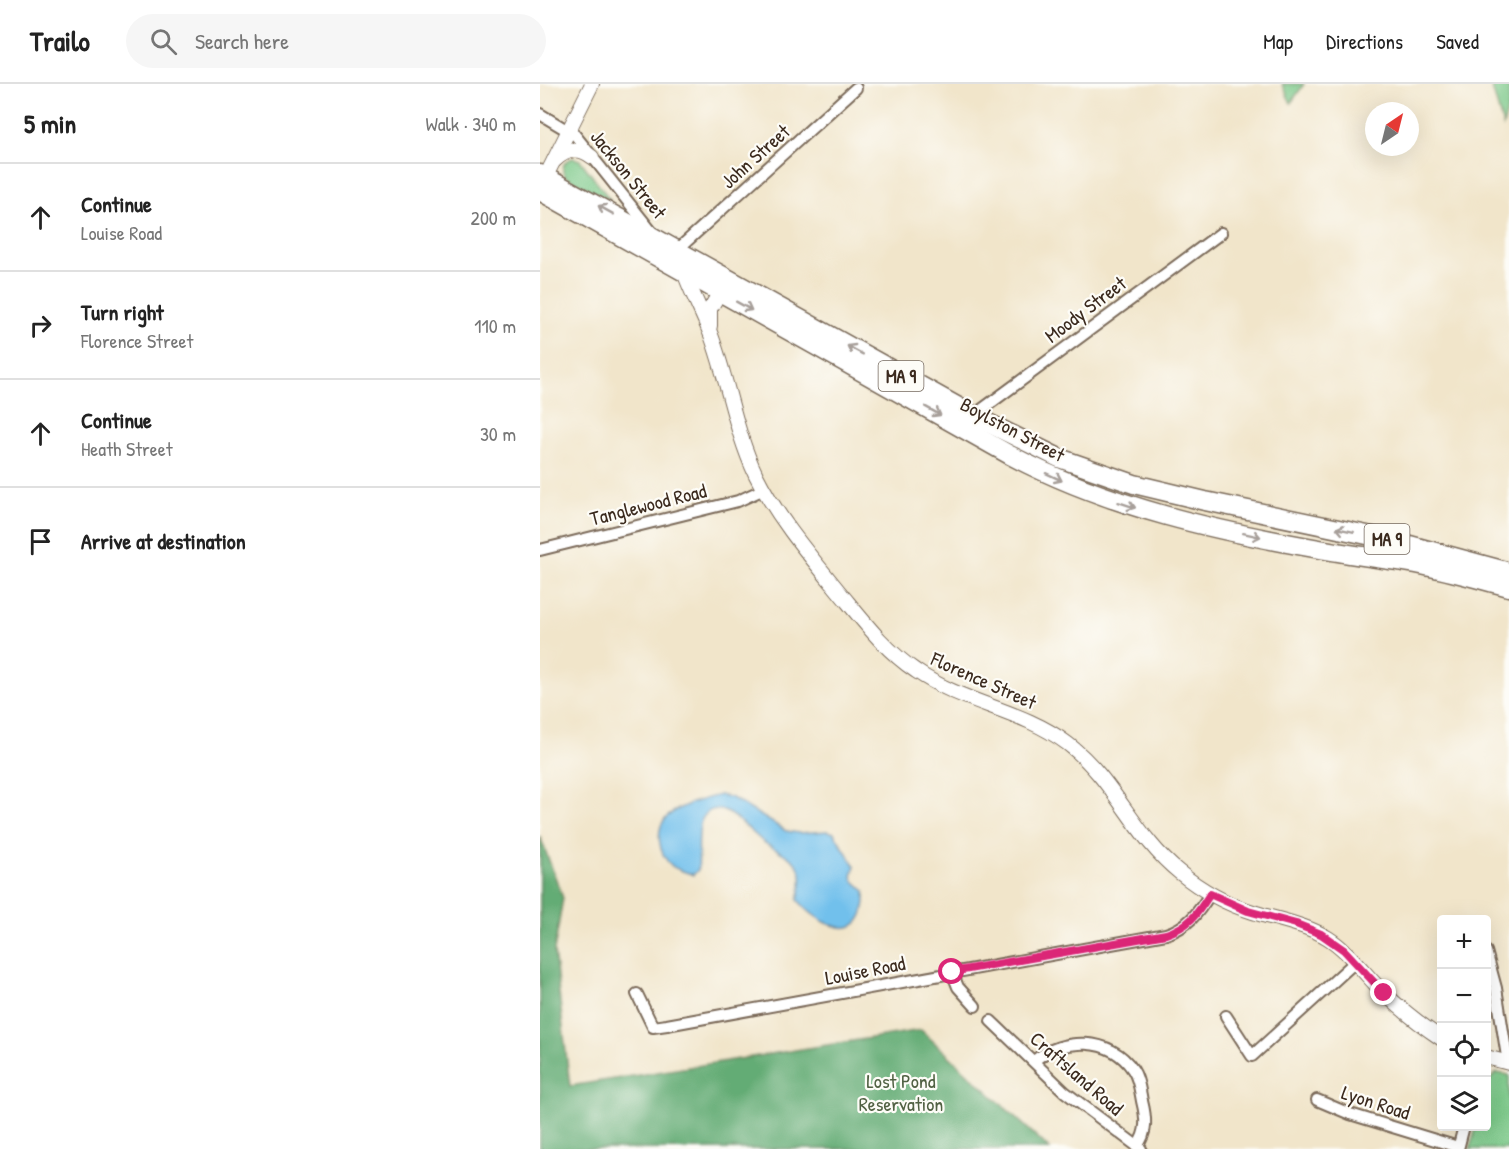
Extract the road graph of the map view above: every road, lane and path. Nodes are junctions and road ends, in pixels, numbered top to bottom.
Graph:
1 (592, 84) edge
2 (856, 88) dead end
3 (540, 114) edge
4 (568, 131) junction
5 (592, 157) junction
6 (543, 179) edge
7 (1221, 233) dead end
8 (658, 239) junction
9 (677, 250) junction
10 (684, 273) junction
11 (720, 292) junction
12 (711, 334) junction
13 (973, 416) junction
14 (764, 489) junction
15 (540, 550) edge
16 (1509, 565) edge
17 (1462, 567) junction
18 (1509, 572) edge
19 (1509, 587) edge
20 (1509, 601) edge
21 (1210, 894) junction
22 (1353, 960) junction
23 (1491, 969) edge
24 (952, 972) junction
25 (637, 994) dead end
26 (975, 1006) dead end
27 (1226, 1016) dead end
28 (991, 1022) dead end
29 (1437, 1035) edge
30 (1491, 1058) edge
31 (1034, 1062) junction
32 (1508, 1063) edge
33 (1317, 1101) dead end
34 (1463, 1131) edge
35 (1139, 1147) edge
36 (1458, 1148) edge

1 - 4 street
2 - 9 street, John Street
3 - 4 street, Jackson Street
4 - 5 street, Jackson Street
4 - 6 street
5 - 6 street
5 - 8 street, Jackson Street
8 -> 6 highway, Boylston Street / MA 9
6 - 10 highway, Boylston Street / MA 9
7 - 13 street, Moody Street
8 - 9 highway, Boylston Street / MA 9
13 -> 9 highway, Boylston Street / MA 9
10 - 11 highway, Boylston Street / MA 9
10 - 12 street, Florence Street
11 - 12 street, Florence Street
11 -> 17 highway, Boylston Street / MA 9
12 - 14 street, Florence Street
17 -> 13 highway, Boylston Street / MA 9
14 - 15 street, Tanglewood Road
14 - 21 street, Florence Street
16 - 17 highway
17 - 18 highway, Boylston Street / MA 9
17 - 19 highway, Boylston Street / MA 9
17 - 20 highway
21 - 22 street, Florence Street
21 - 24 street, Louise Road
22 - 27 street
22 - 29 street, Florence Street
23 - 32 street
24 - 25 street, Louise Road
24 - 26 street
28 - 31 street, Craftsland Road
30 - 32 street
31 - 35 street, Craftsland Road
31 - 35 street
33 - 36 street, Lyon Road
34 - 36 street

